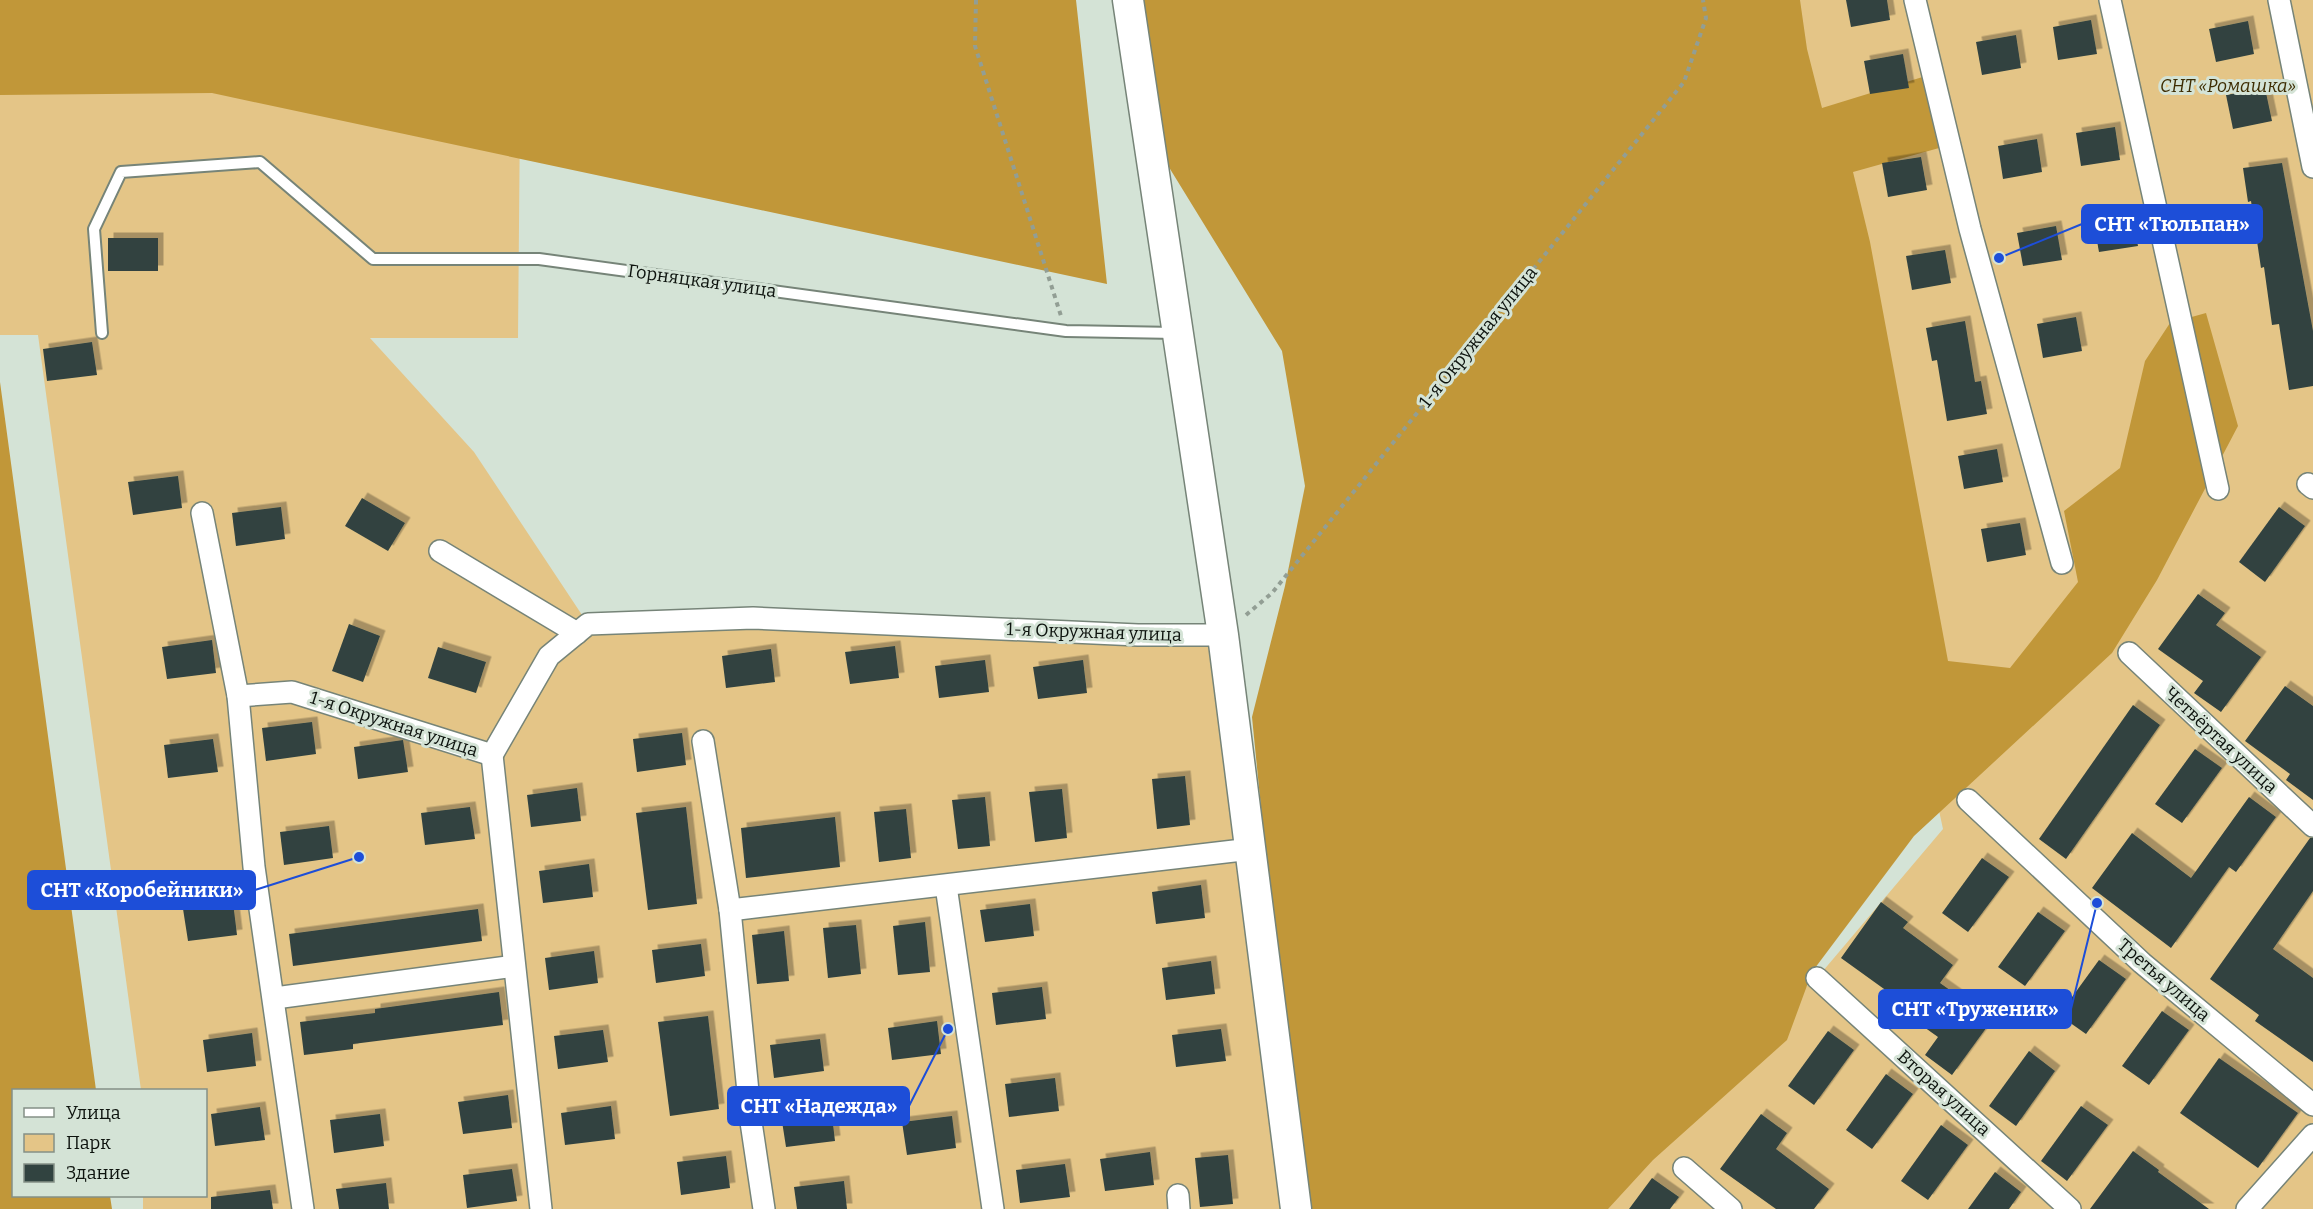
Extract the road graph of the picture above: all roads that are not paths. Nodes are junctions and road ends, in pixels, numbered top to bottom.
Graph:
1 (1128, 0) edge
2 (1915, 0) edge
3 (2110, 0) edge
4 (2279, 0) edge
5 (2313, 167) edge
6 (102, 333) dead end
7 (1179, 333) junction
8 (2218, 489) dead end
9 (202, 513) dead end
10 (440, 551) dead end
11 (2062, 563) dead end
12 (577, 633) junction
13 (1223, 634) junction
14 (2129, 653) dead end
15 (238, 696) junction
16 (704, 741) dead end
17 (492, 755) junction
18 (1968, 800) dead end
19 (2313, 826) edge
20 (1251, 849) junction
21 (946, 886) junction
22 (730, 910) junction
23 (514, 966) junction
24 (1817, 978) dead end
25 (275, 998) junction
26 (2313, 1105) edge
27 (2313, 1136) edge
28 (1684, 1168) dead end
29 (303, 1209) edge
30 (541, 1209) edge
31 (764, 1209) edge
32 (993, 1209) edge
33 (1296, 1209) edge
34 (1731, 1209) edge
35 (2070, 1209) edge
36 (2247, 1209) edge

1 - 7 street
2 - 11 street
3 - 8 street
4 - 5 street
6 - 7 lane, Горняцкая улица
7 - 13 street
9 - 15 street
10 - 12 street
12 - 13 street, 1-я Окружная улица
12 - 17 street, 1-я Окружная улица
13 - 20 street
14 - 19 street, Четвёртая улица
15 - 17 street, 1-я Окружная улица
15 - 25 street
16 - 22 street
17 - 23 street
18 - 26 street, Третья улица
20 - 21 street
20 - 33 street
21 - 22 street
21 - 32 street
22 - 31 street
23 - 25 street
23 - 30 street
24 - 35 street, Вторая улица
25 - 29 street
27 - 36 street
28 - 34 street

